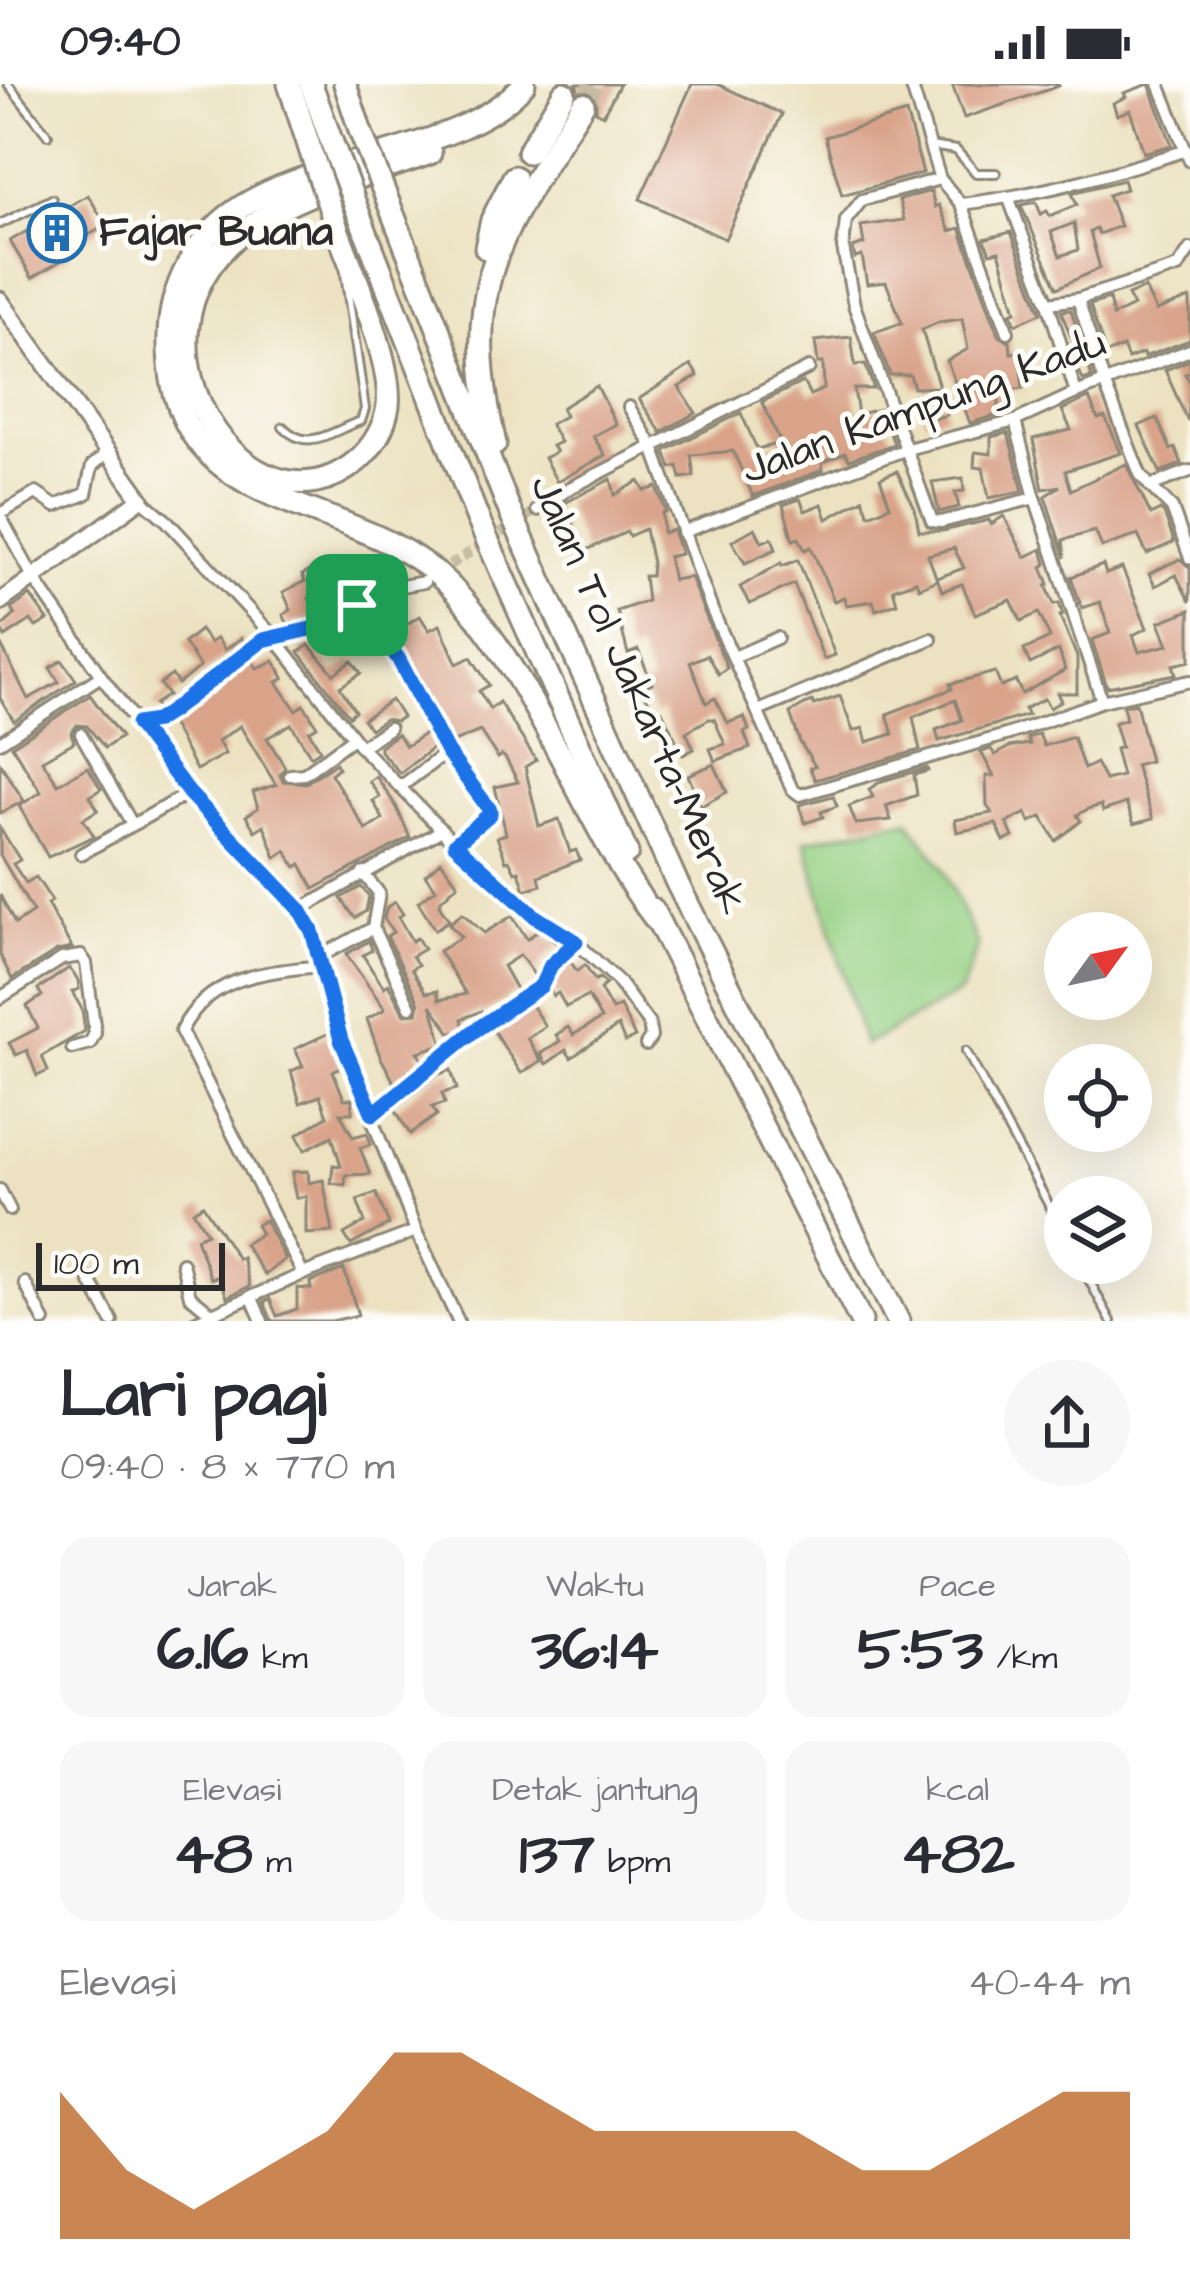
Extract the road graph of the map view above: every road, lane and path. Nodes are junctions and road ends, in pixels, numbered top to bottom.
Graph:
1 (8, 84) edge
2 (289, 84) edge
3 (311, 84) edge
4 (345, 84) edge
5 (524, 84) edge
6 (542, 84) edge
7 (911, 84) edge
8 (1159, 84) edge
9 (48, 135) dead end
10 (930, 146) junction
11 (528, 152) dead end
12 (1188, 156) edge
13 (996, 172) dead end
14 (514, 176) dead end
15 (940, 179) junction
16 (52, 199) dead end
17 (1009, 199) junction
18 (961, 204) junction
19 (0, 224) edge
20 (337, 230) junction
21 (1190, 248) edge
22 (485, 288) junction
23 (1078, 299) junction
24 (0, 300) edge
25 (1048, 303) junction
26 (1008, 332) dead end
27 (1190, 350) edge
28 (808, 368) dead end
29 (1103, 382) junction
30 (1076, 393) junction
31 (629, 407) dead end
32 (1015, 421) junction
33 (283, 427) dead end
34 (652, 447) junction
35 (907, 449) junction
36 (106, 454) junction
37 (1190, 471) edge
38 (1150, 486) junction
39 (1034, 498) junction
40 (141, 499) junction
41 (509, 509) junction
42 (537, 510) tunnel mouth
43 (0, 515) edge
44 (682, 532) junction
45 (1190, 557) edge
46 (33, 577) junction
47 (424, 582) tunnel mouth
48 (0, 602) edge
49 (357, 605) junction
50 (274, 637) junction
51 (777, 638) dead end
52 (931, 639) dead end
53 (734, 656) junction
54 (101, 676) junction
55 (1190, 681) edge
56 (1102, 701) junction
57 (758, 711) junction
58 (137, 724) junction
59 (388, 728) dead end
60 (82, 734) dead end
61 (0, 742) edge
62 (357, 743) junction
63 (447, 752) junction
64 (290, 775) dead end
65 (400, 787) junction
66 (189, 793) junction
67 (132, 824) junction
68 (442, 830) junction
69 (455, 844) junction
70 (82, 854) dead end
71 (363, 873) junction
72 (300, 910) junction
73 (657, 921) junction
74 (374, 928) junction
75 (576, 942) junction
76 (320, 962) junction
77 (0, 998) edge
78 (410, 1007) dead end
79 (646, 1045) dead end
80 (72, 1048) dead end
81 (966, 1052) dead end
82 (373, 1114) junction
83 (0, 1190) edge
84 (1044, 1196) edge
85 (10, 1210) dead end
86 (416, 1231) junction
87 (182, 1263) dead end
88 (303, 1274) junction
89 (88, 1279) dead end
90 (25, 1283) dead end
91 (1091, 1284) edge
92 (251, 1296) junction
93 (212, 1313) junction
94 (44, 1321) edge
95 (112, 1321) edge
96 (196, 1321) edge
97 (262, 1321) edge
98 (458, 1321) edge
99 (861, 1321) edge
100 (898, 1321) edge
101 (1111, 1321) edge

1 - 9 lane
2 - 20 highway, bridge
3 - 73 highway, Jalan Tol Jakarta–Merak, bridge
4 - 41 highway, Jalan Tol Jakarta–Merak, bridge
5 - 73 highway
6 - 20 highway
7 - 10 street
8 - 12 street
10 - 13 lane
10 - 15 street
11 - 22 highway
12 - 17 street
14 - 22 highway
15 - 18 street
15 - 35 street
16 - 19 lane
17 - 18 street
17 - 25 street
18 - 26 street
20 - 33 lane
21 - 23 street
22 - 41 highway
23 - 25 street
23 - 29 street
24 - 36 street
25 - 30 street
27 - 29 street, Jalan Kampung Kadu
28 - 34 street
29 - 30 street, Jalan Kampung Kadu
29 - 38 street
30 - 32 street, Jalan Kampung Kadu
31 - 34 street
32 - 35 street, Jalan Kampung Kadu
32 - 39 street
34 - 42 street
34 - 44 street
35 - 39 street
35 - 44 street, Jalan Kampung Kadu
36 - 40 street
36 - 43 street
37 - 38 street
38 - 45 street
39 - 56 street
40 - 46 street
40 - 50 street
41 - 100 highway, Jalan Tol Jakarta–Merak
43 - 46 street
44 - 53 street
46 - 48 street
46 - 54 street
47 - 49 street
49 - 50 street
49 - 63 street
50 - 58 street
50 - 62 street
51 - 53 street
52 - 57 street
53 - 57 street
54 - 58 street
54 - 61 street
55 - 56 street
56 - 57 street
58 - 66 street
59 - 62 street
60 - 67 street
62 - 64 street
62 - 65 street
63 - 65 street
63 - 69 street
65 - 68 street
66 - 67 street
66 - 72 street
67 - 70 street
68 - 69 street
68 - 71 street
69 - 75 street
71 - 72 street
71 - 74 street
72 - 76 street
73 - 99 highway, Jalan Tol Jakarta–Merak
74 - 76 street
74 - 78 street
75 - 79 street
75 - 82 street
76 - 82 street
76 - 88 street
77 - 80 street
81 - 84 lane
82 - 86 street
83 - 85 street
86 - 88 street
86 - 98 street
87 - 93 street
88 - 92 street
89 - 95 street
90 - 94 street
91 - 101 lane
92 - 93 street
92 - 97 street
93 - 96 street

